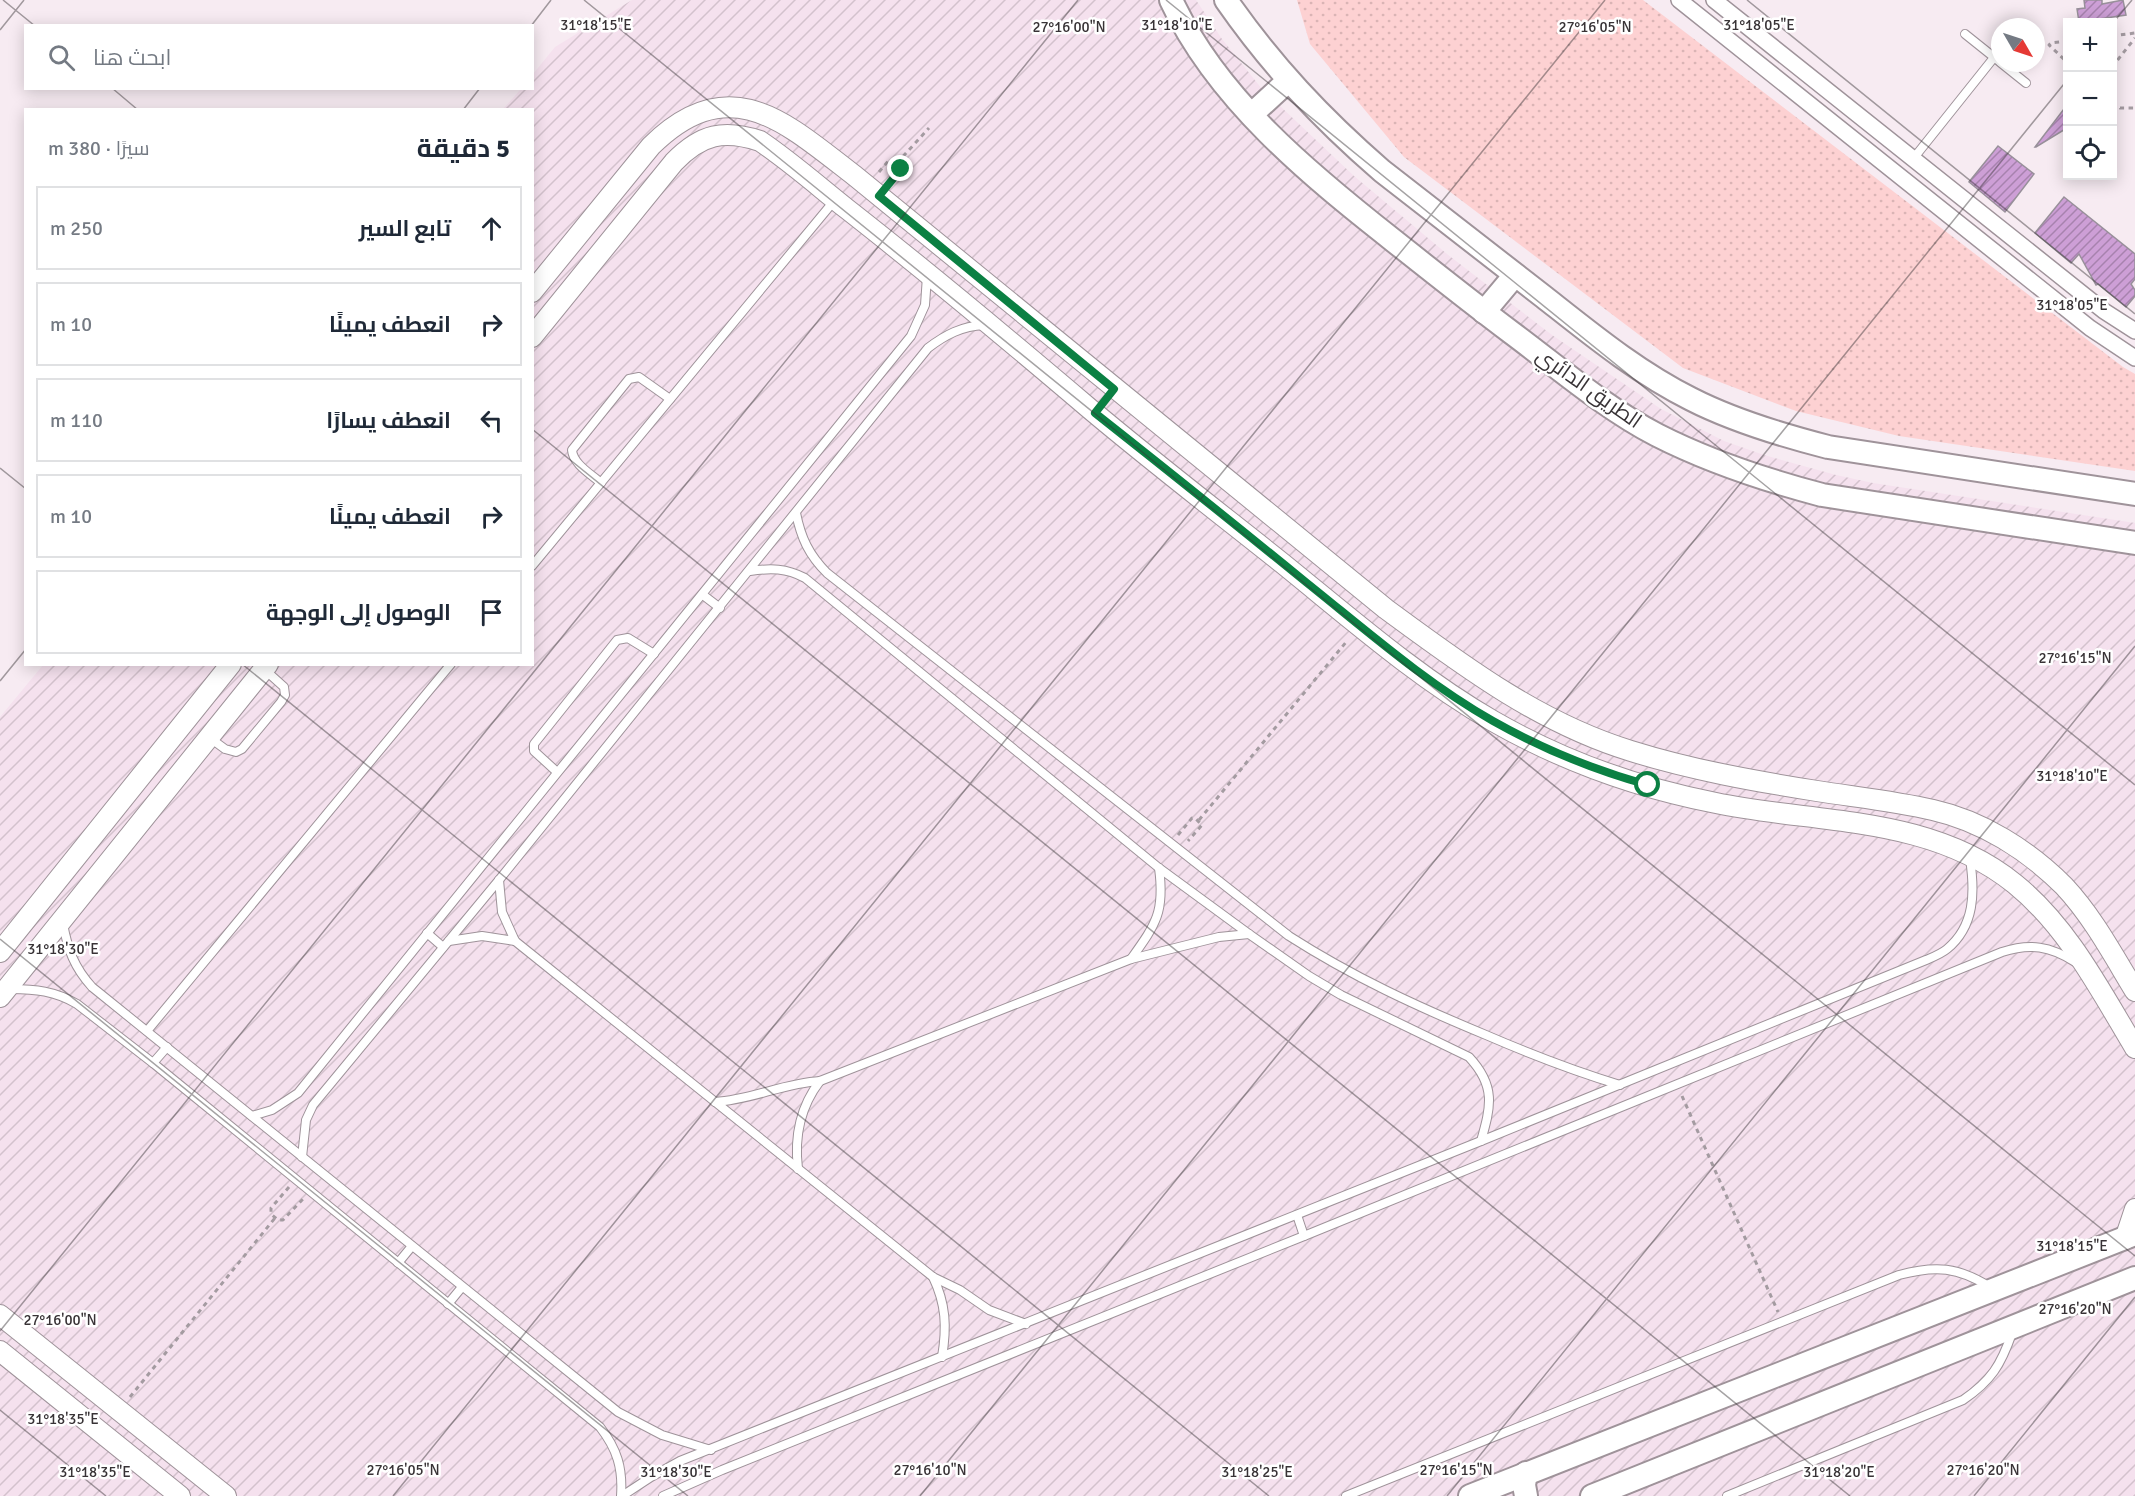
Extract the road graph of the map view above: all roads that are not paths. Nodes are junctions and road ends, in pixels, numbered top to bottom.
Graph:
1 (1172, 0) edge
2 (1226, 0) edge
3 (1679, 0) edge
4 (1714, 0) edge
5 (1965, 34) dead end
6 (1991, 55) edge
7 (1991, 69) edge
8 (2012, 72) edge
9 (1288, 81) junction
10 (2026, 83) dead end
11 (1252, 114) junction
12 (1913, 159) junction
13 (867, 186) junction
14 (835, 200) junction
15 (927, 272) junction
16 (1515, 274) junction
17 (534, 290) edge
18 (1484, 312) junction
19 (993, 325) junction
20 (2135, 331) edge
21 (534, 335) edge
22 (2135, 358) edge
23 (1114, 389) junction
24 (670, 399) junction
25 (1095, 413) junction
26 (601, 483) junction
27 (2135, 494) edge
28 (796, 513) junction
29 (2135, 543) edge
30 (534, 564) edge
31 (750, 570) junction
32 (703, 595) junction
33 (720, 608) junction
34 (654, 654) junction
35 (229, 666) edge
36 (449, 666) edge
37 (266, 667) edge
38 (209, 737) junction
39 (557, 772) junction
40 (1870, 800) junction
41 (108, 818) junction
42 (1865, 824) junction
43 (130, 835) junction
44 (1969, 854) junction
45 (1160, 868) junction
46 (499, 880) junction
47 (62, 920) junction
48 (427, 933) junction
49 (1250, 934) junction
50 (515, 941) junction
51 (446, 944) junction
52 (0, 952) edge
53 (1131, 959) junction
54 (2089, 972) junction
55 (2135, 991) edge
56 (3, 993) edge
57 (147, 1031) junction
58 (167, 1047) junction
59 (2135, 1048) edge
60 (153, 1063) junction
61 (820, 1081) junction
62 (1620, 1085) junction
63 (715, 1102) junction
64 (252, 1116) junction
65 (1481, 1141) junction
66 (302, 1157) junction
67 (798, 1169) junction
68 (2135, 1209) edge
69 (1297, 1215) junction
70 (1304, 1236) junction
71 (2130, 1236) edge
72 (412, 1246) junction
73 (398, 1263) junction
74 (933, 1277) junction
75 (2135, 1278) edge
76 (462, 1287) junction
77 (1994, 1289) junction
78 (448, 1304) junction
79 (0, 1315) edge
80 (1026, 1324) junction
81 (2014, 1326) junction
82 (35, 1343) junction
83 (0, 1351) edge
84 (942, 1357) junction
85 (17, 1364) junction
86 (150, 1435) junction
87 (711, 1450) junction
88 (132, 1457) junction
89 (1526, 1473) junction
90 (180, 1496) edge
91 (226, 1496) edge
92 (622, 1496) edge
93 (663, 1496) edge
94 (1346, 1496) edge
95 (1470, 1496) edge
96 (1526, 1496) edge
97 (1592, 1496) edge
98 (1727, 1496) edge

1 - 11 main road, الطريق الدائري
2 - 9 main road
3 - 22 street
4 - 12 street
5 - 6 lane
7 - 12 lane
8 - 10 lane
9 - 11 main road
9 - 16 main road
11 - 18 main road, الطريق الدائري
12 - 20 street
13 - 14 street
13 - 17 street
13 - 23 street
14 - 15 street
14 - 21 street
14 - 24 lane
15 - 19 street
15 - 32 lane
16 - 18 main road
16 - 27 main road
18 - 29 main road, الطريق الدائري
19 - 25 street
19 - 28 lane
23 - 25 street
23 - 40 street
24 - 26 lane
24 - 26 lane
25 - 42 street
26 - 30 lane
28 - 31 lane
28 - 62 lane
31 - 33 lane
31 - 45 lane
32 - 33 lane
32 - 34 lane
33 - 46 lane
34 - 39 lane
34 - 39 lane
35 - 41 street
36 - 57 lane
37 - 38 street
37 - 38 lane
38 - 43 street
39 - 48 lane
40 - 42 street
40 - 55 street
41 - 43 street
41 - 52 street
42 - 44 street
43 - 47 street
44 - 54 street
44 - 62 lane
45 - 49 lane
45 - 53 lane
46 - 50 lane
46 - 51 lane
47 - 56 street
47 - 57 lane
48 - 51 lane
48 - 64 lane
49 - 53 lane
49 - 65 lane
50 - 51 lane
50 - 63 lane
51 - 66 lane
53 - 61 lane
54 - 59 street
54 - 70 lane
56 - 60 lane
57 - 58 lane
58 - 60 lane
58 - 64 lane
60 - 73 lane
61 - 63 lane
61 - 67 lane
62 - 65 lane
63 - 67 lane
64 - 66 lane
65 - 69 lane
66 - 72 lane
67 - 74 lane
68 - 71 street
69 - 70 lane
69 - 80 lane
70 - 93 lane
71 - 77 main road
72 - 73 lane
72 - 76 lane
73 - 78 lane
74 - 80 lane
74 - 84 lane
75 - 81 main road
76 - 78 lane
76 - 87 lane
77 - 89 main road
77 - 94 lane
78 - 92 lane
79 - 82 street
80 - 84 lane
81 - 97 main road
81 - 98 lane
82 - 85 street
82 - 86 street
83 - 85 street
84 - 87 lane
85 - 88 street
86 - 88 street
86 - 91 street
87 - 92 lane
88 - 90 street
89 - 95 main road
89 - 96 main road

